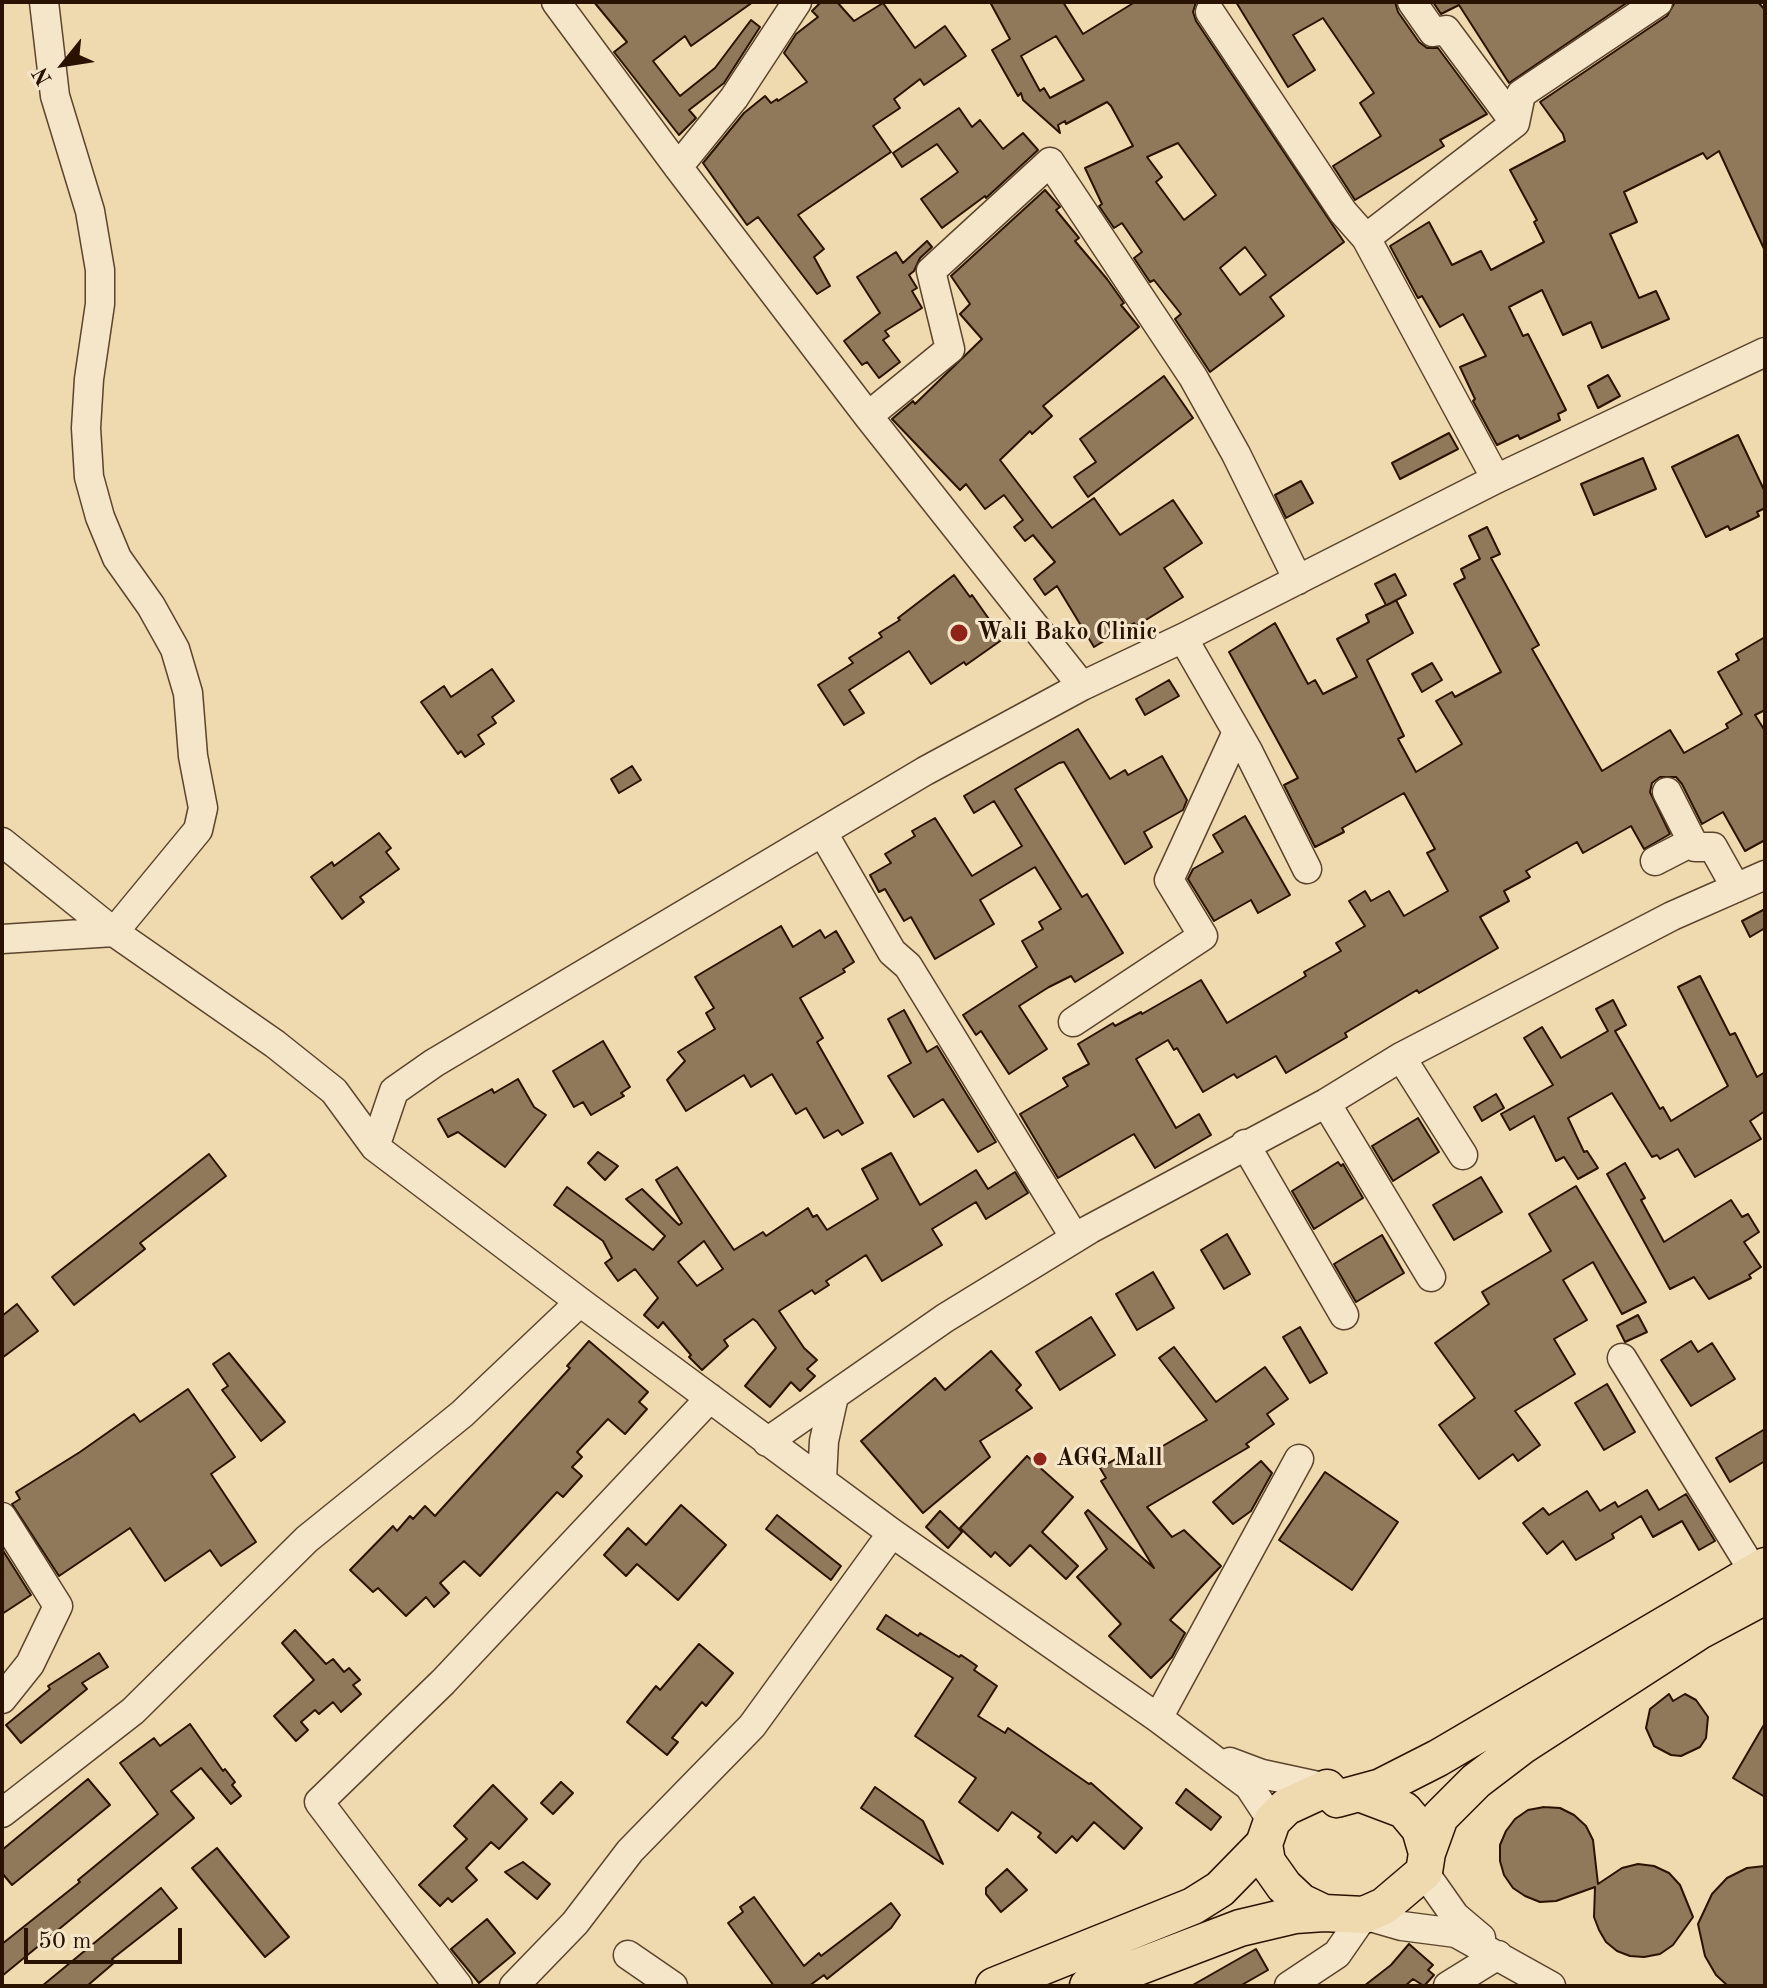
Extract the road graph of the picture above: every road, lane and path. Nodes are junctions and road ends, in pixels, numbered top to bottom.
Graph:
1 (44, 2) edge
2 (556, 2) edge
3 (797, 2) edge
4 (1412, 2) edge
5 (1658, 2) edge
6 (1210, 12) dead end
7 (1515, 123) junction
8 (678, 167) junction
9 (1366, 238) junction
10 (1765, 352) edge
11 (868, 416) junction
12 (1496, 479) junction
13 (1298, 580) junction
14 (1183, 638) junction
15 (1082, 686) junction
16 (1237, 732) junction
17 (1667, 792) dead end
18 (823, 833) junction
19 (2, 842) edge
20 (1692, 842) junction
21 (1655, 861) dead end
22 (1307, 869) dead end
23 (1765, 875) edge
24 (1736, 888) junction
25 (114, 932) junction
26 (2, 939) edge
27 (1073, 1022) dead end
28 (1401, 1057) junction
29 (1326, 1103) junction
30 (1245, 1144) junction
31 (375, 1147) junction
32 (1463, 1155) dead end
33 (1075, 1238) junction
34 (1431, 1277) dead end
35 (580, 1302) junction
36 (1344, 1315) dead end
37 (1622, 1358) dead end
38 (834, 1396) junction
39 (710, 1398) junction
40 (767, 1442) junction
41 (1299, 1459) dead end
42 (822, 1479) junction
43 (2, 1517) edge
44 (892, 1533) junction
45 (1761, 1578) edge
46 (2, 1699) edge
47 (1158, 1718) junction
48 (1187, 1740) junction
49 (1343, 1790) junction
50 (2, 1813) edge
51 (1268, 1832) junction
52 (1425, 1862) junction
53 (1324, 1913) junction
54 (1364, 1915) junction
55 (628, 1955) dead end
56 (1498, 1955) junction
57 (1455, 1984) edge
58 (458, 1986) edge
59 (514, 1986) edge
60 (673, 1986) edge
61 (994, 1986) edge
62 (1088, 1986) edge
63 (1289, 1986) edge
64 (1551, 1986) edge

1 - 25 street
2 - 8 street
3 - 8 street
4 - 7 street
5 - 7 street
6 - 9 street
7 - 9 street
8 - 11 street
9 - 12 street
10 - 12 street
11 - 13 street
11 - 15 street
12 - 13 street
13 - 14 street
14 - 15 street
14 - 16 street
15 - 18 street
16 - 22 street
16 - 27 street
17 - 20 street
18 - 31 street
18 - 33 street
19 - 25 street
20 - 21 street
20 - 24 street
23 - 24 street
24 - 28 street
25 - 26 street
25 - 31 street
28 - 29 street
28 - 32 street
29 - 30 street
29 - 34 street
30 - 33 street
30 - 36 street
31 - 35 street
33 - 38 street
35 - 39 street
35 - 50 street
37 - 45 street
38 - 40 street
38 - 42 street
39 - 40 street
39 - 58 street
40 - 42 street
41 - 47 street
42 - 44 street
43 - 46 street
44 - 47 street
44 - 59 street
45 - 49 main road
45 - 52 main road
47 - 48 street
48 - 49 street
48 - 51 street
49 - 51 main road
49 - 52 main road
51 - 53 main road
51 - 61 main road
52 - 54 main road
52 - 56 street
53 - 54 main road
53 - 62 main road
54 - 56 street
54 - 63 street
55 - 60 street
56 - 57 street
56 - 64 street

